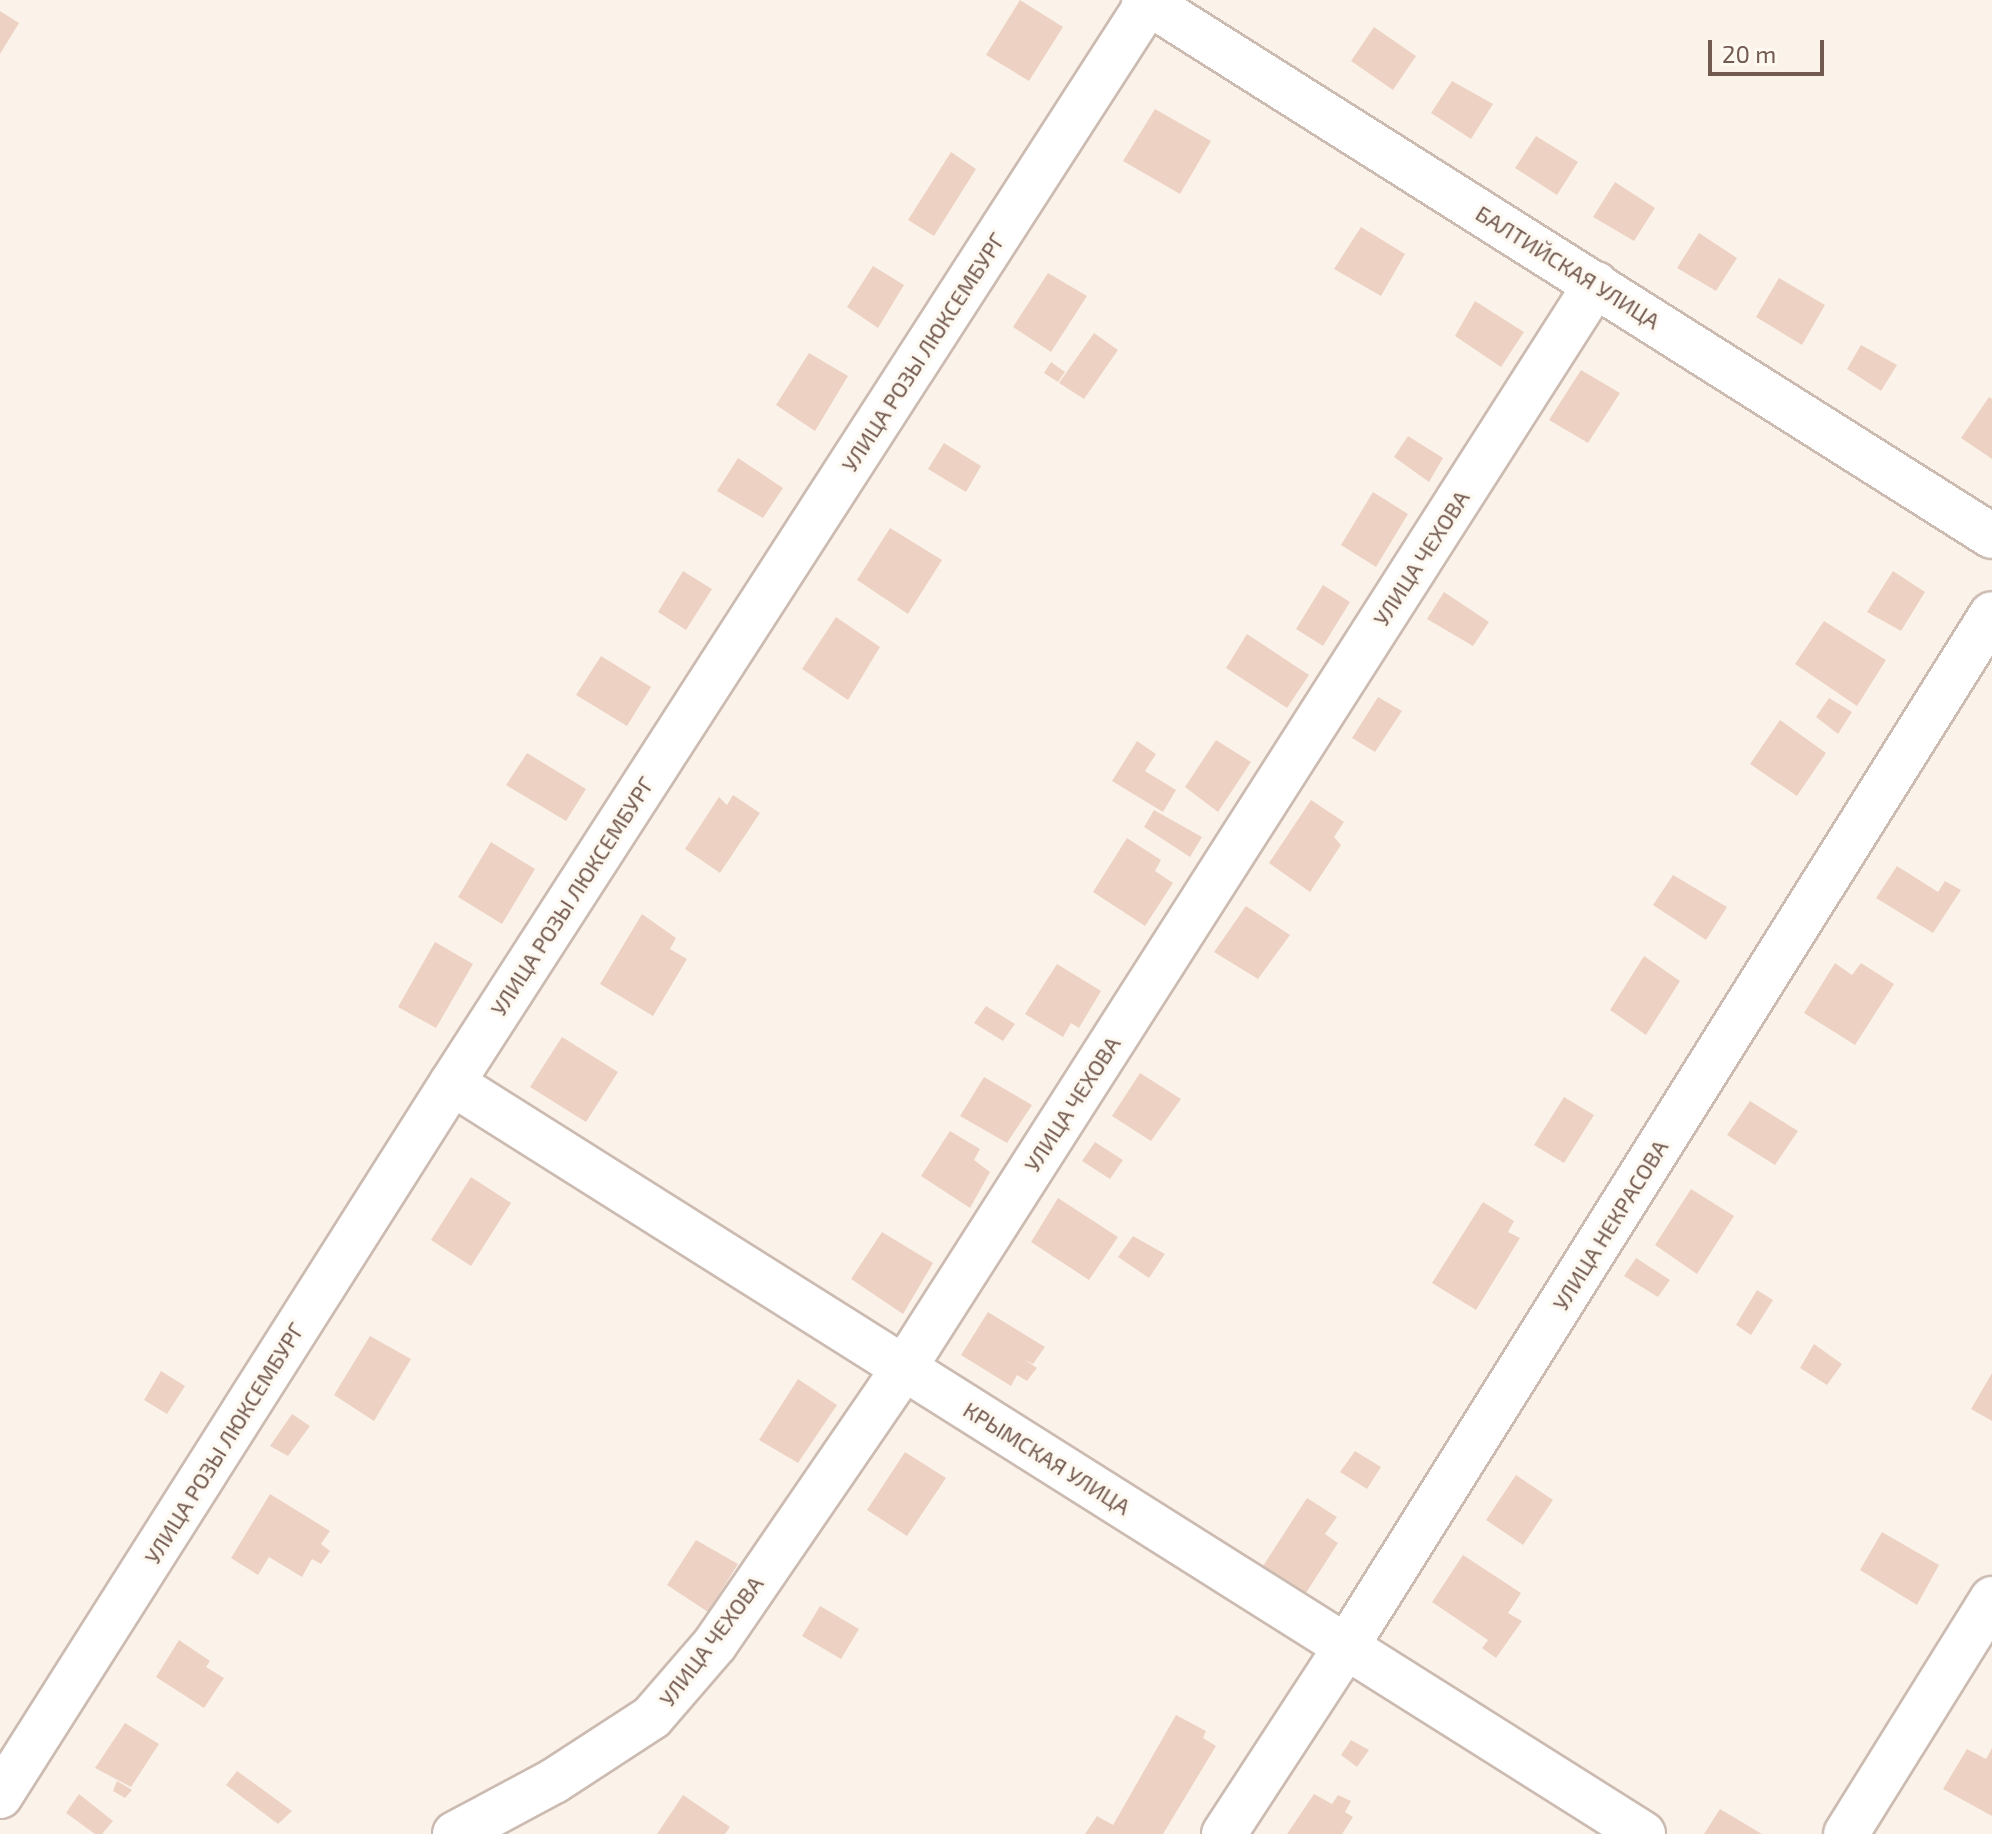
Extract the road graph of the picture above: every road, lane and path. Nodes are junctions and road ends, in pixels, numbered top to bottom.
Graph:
1 (1147, 1) edge
2 (1596, 284) junction
3 (1992, 536) edge
4 (1992, 614) edge
5 (452, 1083) junction
6 (904, 1368) junction
7 (1992, 1599) edge
8 (1346, 1647) junction
9 (0, 1796) edge
10 (455, 1834) edge
11 (1224, 1834) edge
12 (1643, 1834) edge
13 (1846, 1834) edge

1 - 2 street, БАЛТИЙСКАЯ УЛИЦА
1 - 5 street, УЛИЦА РОЗЫ ЛЮКСЕМБУРГ
2 - 3 street, БАЛТИЙСКАЯ УЛИЦА
2 - 6 street, УЛИЦА ЧЕХОВА
4 - 8 street, УЛИЦА НЕКРАСОВА
5 - 6 street, КРЫМСКАЯ УЛИЦА
5 - 9 street, УЛИЦА РОЗЫ ЛЮКСЕМБУРГ
6 - 8 street, КРЫМСКАЯ УЛИЦА
6 - 10 street, УЛИЦА ЧЕХОВА
7 - 13 street
8 - 11 street, УЛИЦА НЕКРАСОВА
8 - 12 street, КРЫМСКАЯ УЛИЦА

